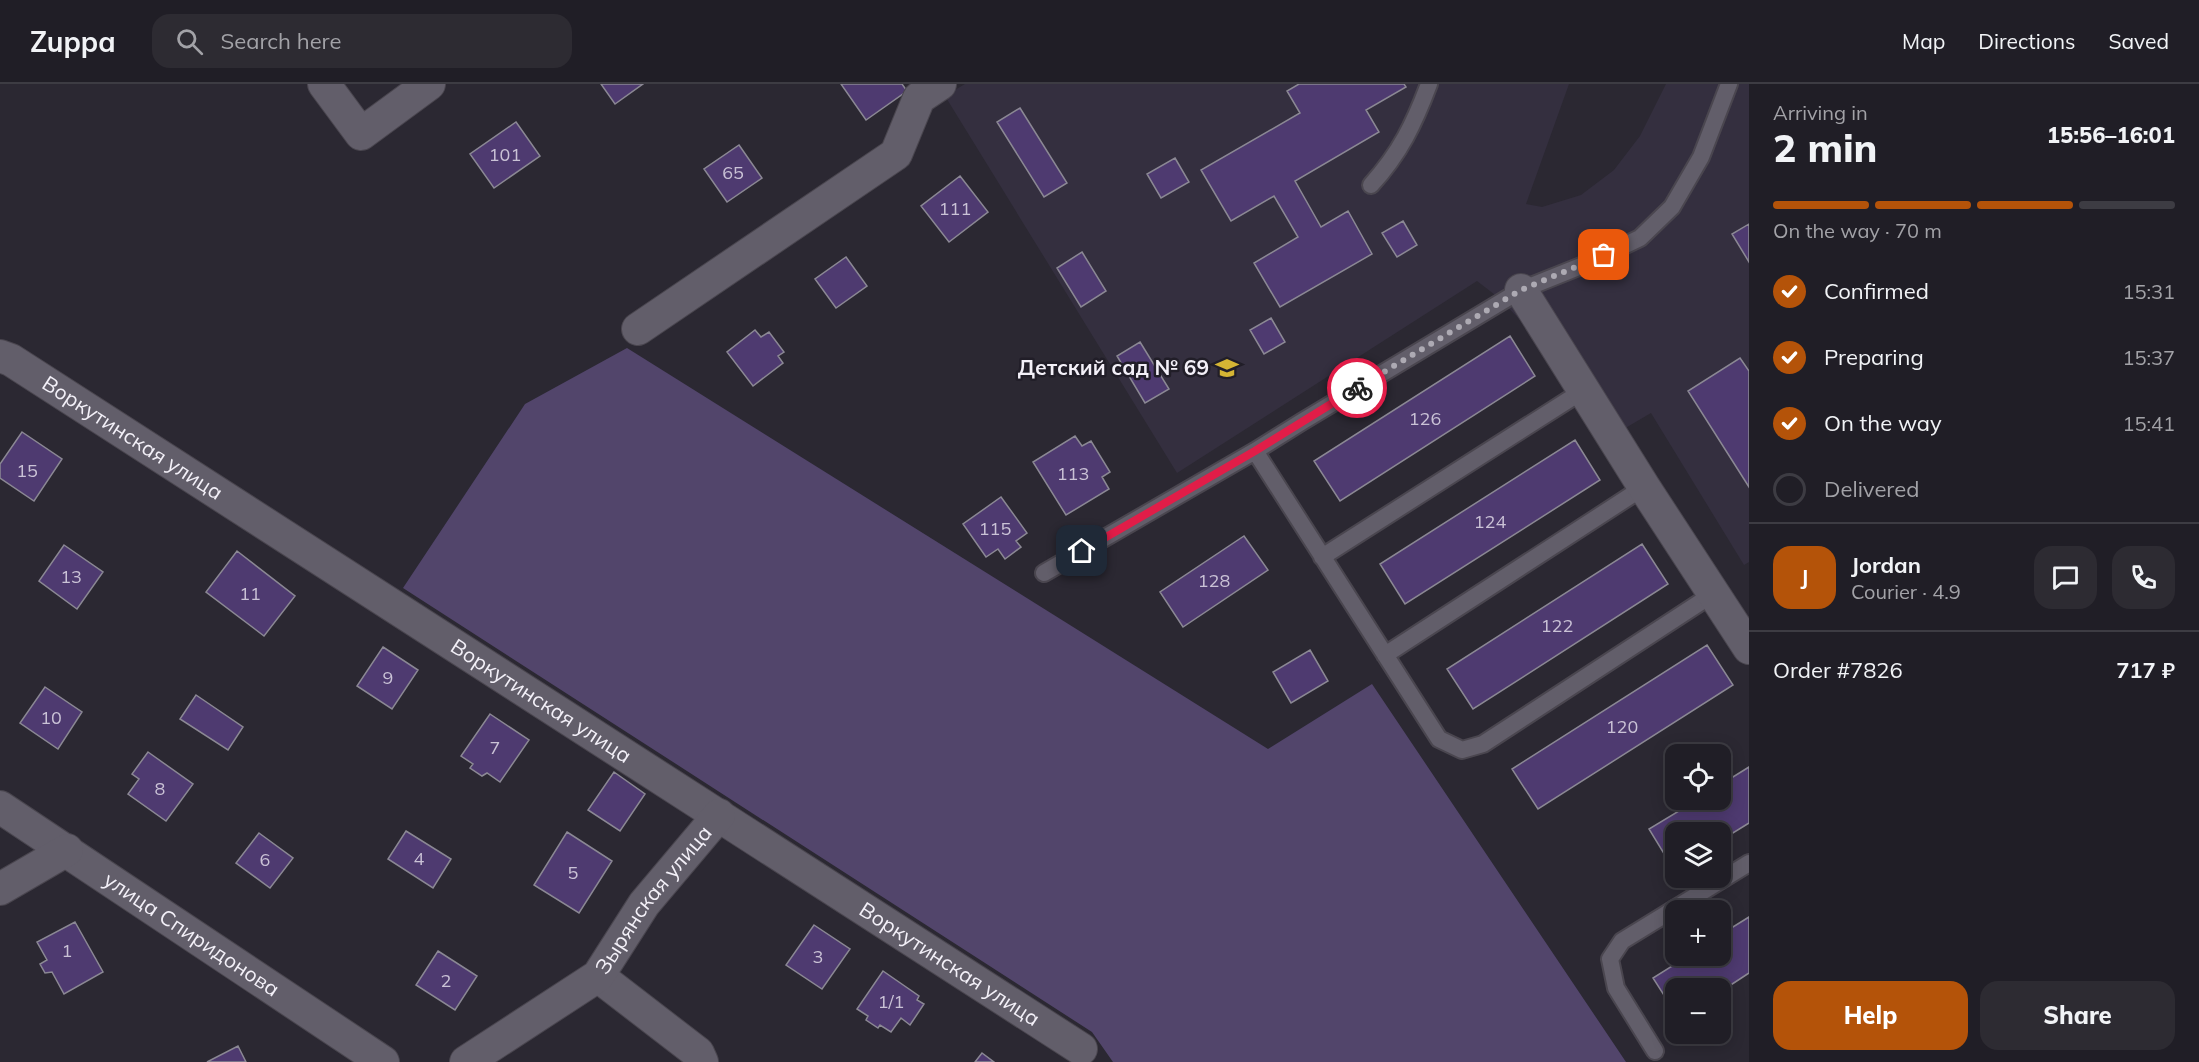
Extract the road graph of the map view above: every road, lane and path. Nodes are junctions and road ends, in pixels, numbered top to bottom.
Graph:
1 (324, 84) edge
2 (429, 84) edge
3 (940, 84) edge
4 (1429, 84) edge
5 (1729, 84) edge
6 (1371, 185) dead end
7 (1521, 290) junction
8 (638, 329) dead end
9 (0, 356) edge
10 (1584, 390) junction
11 (1255, 451) junction
12 (1644, 487) junction
13 (1322, 557) junction
14 (1044, 573) dead end
15 (1713, 594) junction
16 (1749, 648) edge
17 (1385, 655) junction
18 (0, 807) edge
19 (719, 815) junction
20 (67, 850) junction
21 (1749, 863) edge
22 (0, 890) edge
23 (598, 976) junction
24 (1081, 1049) dead end
25 (1655, 1051) dead end
26 (383, 1062) edge
27 (466, 1062) edge
28 (702, 1062) edge

1 - 2 street
3 - 8 street
4 - 6 lane
5 - 7 lane
7 - 10 street
7 - 11 lane
9 - 19 street, Воркутинская улица
10 - 12 street
10 - 13 lane
11 - 13 lane
11 - 14 lane
12 - 15 street
12 - 17 lane
13 - 17 lane
15 - 16 street
15 - 17 lane
18 - 20 street, улица Спиридонова
19 - 23 street, Зырянская улица
19 - 24 street, Воркутинская улица
20 - 22 street
20 - 26 street, улица Спиридонова
21 - 25 lane
23 - 27 street, Зырянская улица
23 - 28 street

